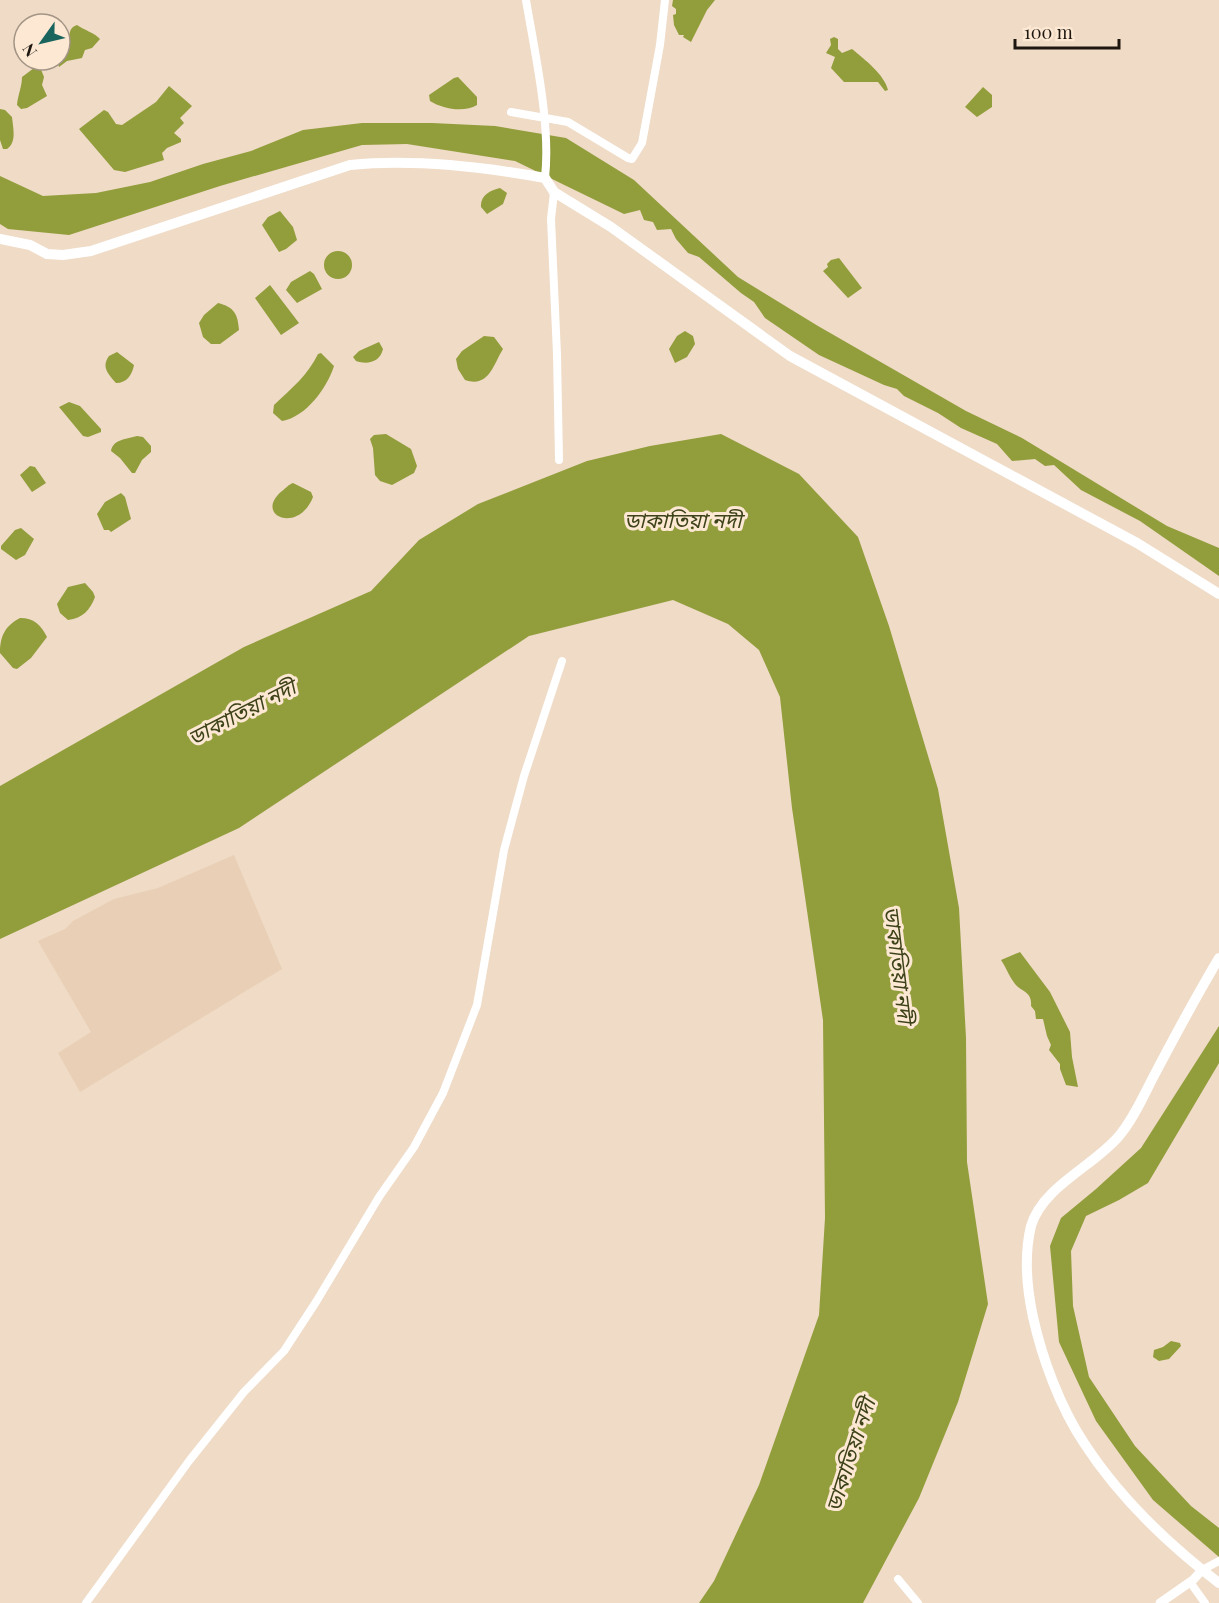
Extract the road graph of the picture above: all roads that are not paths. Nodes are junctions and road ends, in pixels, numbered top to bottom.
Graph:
1 (526, 0) edge
2 (665, 0) edge
3 (511, 112) dead end
4 (543, 116) junction
5 (545, 178) junction
6 (554, 192) junction
7 (0, 239) edge
8 (559, 460) dead end
9 (1219, 594) edge
10 (562, 661) dead end
11 (1219, 958) edge
12 (1219, 1560) edge
13 (1202, 1570) junction
14 (898, 1578) dead end
15 (1191, 1582) junction
16 (1219, 1583) edge
17 (86, 1603) edge
18 (918, 1603) edge
19 (1160, 1603) edge
20 (1205, 1603) edge

1 - 4 street
2 - 4 street
3 - 4 street
4 - 5 street
5 - 6 main road
5 - 7 main road
6 - 8 street
6 - 9 main road
10 - 17 street
11 - 13 main road
12 - 13 street
13 - 15 street
13 - 16 main road
14 - 18 street
15 - 19 street
15 - 20 street

